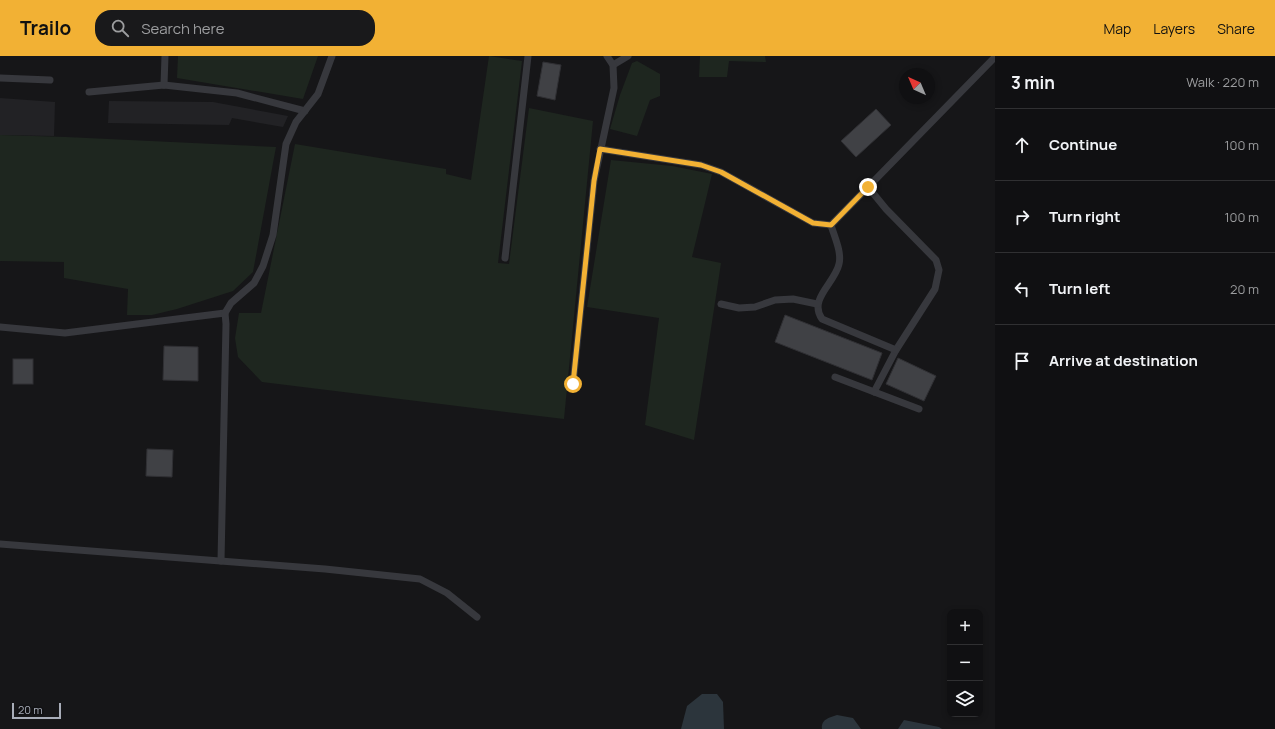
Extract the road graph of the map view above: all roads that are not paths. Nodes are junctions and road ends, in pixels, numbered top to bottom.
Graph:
1 (165, 56) edge
2 (332, 56) edge
3 (528, 56) edge
4 (607, 56) edge
5 (628, 56) edge
6 (995, 57) edge
7 (613, 65) junction
8 (0, 78) edge
9 (50, 80) dead end
10 (164, 85) junction
11 (89, 92) dead end
12 (305, 111) junction
13 (600, 149) junction
14 (868, 187) junction
15 (831, 225) junction
16 (505, 258) dead end
17 (721, 304) dead end
18 (818, 304) junction
19 (225, 313) junction
20 (0, 327) edge
21 (896, 350) junction
22 (835, 377) dead end
23 (573, 384) dead end
24 (874, 392) junction
25 (920, 409) dead end
26 (0, 544) edge
27 (221, 561) junction
28 (477, 617) dead end

1 - 10 lane
2 - 12 lane
3 - 16 lane
4 - 7 lane
5 - 7 lane
6 - 14 lane
7 - 13 lane
8 - 9 lane
10 - 11 lane
10 - 12 lane
12 - 19 lane
13 - 15 lane
13 - 23 lane
14 - 15 lane
14 - 21 lane
15 - 18 lane
17 - 18 lane
18 - 21 lane
19 - 20 lane
19 - 27 lane
21 - 24 lane
22 - 24 lane
24 - 25 lane
26 - 27 lane
27 - 28 lane

